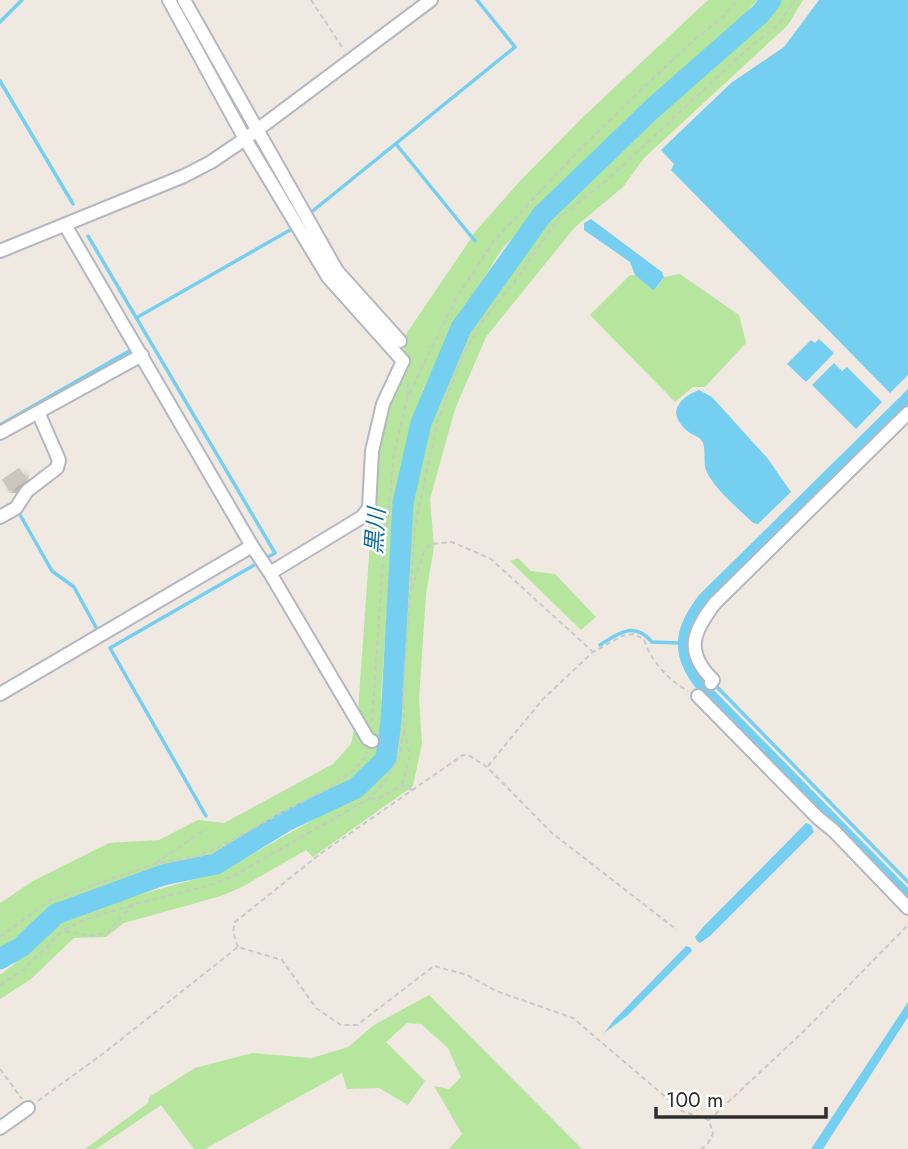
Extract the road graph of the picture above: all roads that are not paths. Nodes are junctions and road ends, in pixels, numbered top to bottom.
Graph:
1 (169, 0) edge
2 (184, 0) edge
3 (430, 0) edge
4 (257, 130) junction
5 (245, 139) junction
6 (74, 221) junction
7 (0, 251) edge
8 (400, 341) dead end
9 (142, 355) junction
10 (38, 412) junction
11 (908, 413) edge
12 (0, 433) edge
13 (0, 517) edge
14 (252, 546) junction
15 (265, 565) junction
16 (711, 683) dead end
17 (0, 694) edge
18 (698, 696) road end
19 (372, 741) road end
20 (908, 908) edge
21 (28, 1108) road end
22 (0, 1128) edge

1 - 5 street
2 - 4 street
3 - 4 street
4 - 5 street
4 - 8 street
5 - 6 street
5 - 15 street
6 - 7 street
6 - 9 street
9 - 10 street
9 - 14 street
10 - 12 street
10 - 13 street
11 - 16 street
14 - 15 street
14 - 17 street
15 - 19 street
18 - 20 street
21 - 22 street

